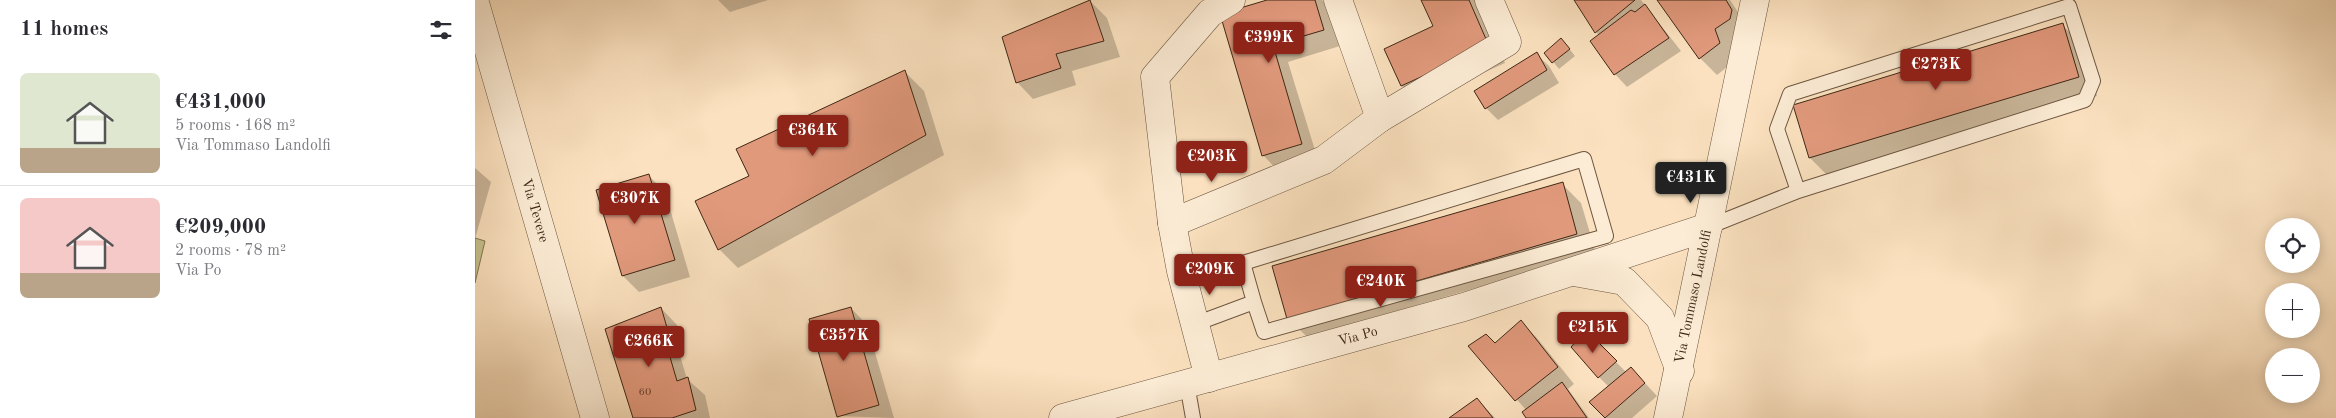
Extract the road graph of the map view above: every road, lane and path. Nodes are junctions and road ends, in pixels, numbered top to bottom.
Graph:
1 (1231, 0) edge
2 (1339, 0) edge
3 (1489, 0) edge
4 (1755, 0) edge
5 (475, 3) edge
6 (1380, 118) junction
7 (1798, 191) junction
8 (1172, 223) junction
9 (1708, 227) junction
10 (1573, 271) junction
11 (1254, 302) junction
12 (1195, 324) junction
13 (1680, 372) junction
14 (1198, 381) junction
15 (595, 418) edge
16 (1063, 418) edge
17 (1193, 418) edge
18 (1668, 418) edge

1 - 8 street
2 - 6 street
3 - 6 street
4 - 9 street, Via Tommaso Landolfi
5 - 15 street, Via Tevere
6 - 8 street
7 - 7 lane
7 - 9 lane
8 - 12 street
9 - 10 street, Via Po
9 - 13 street, Via Tommaso Landolfi
10 - 13 street
10 - 14 street, Via Po
11 - 11 lane
11 - 12 lane
12 - 14 street
13 - 18 street, Via Tommaso Landolfi
14 - 16 street, Via Po
14 - 17 lane

